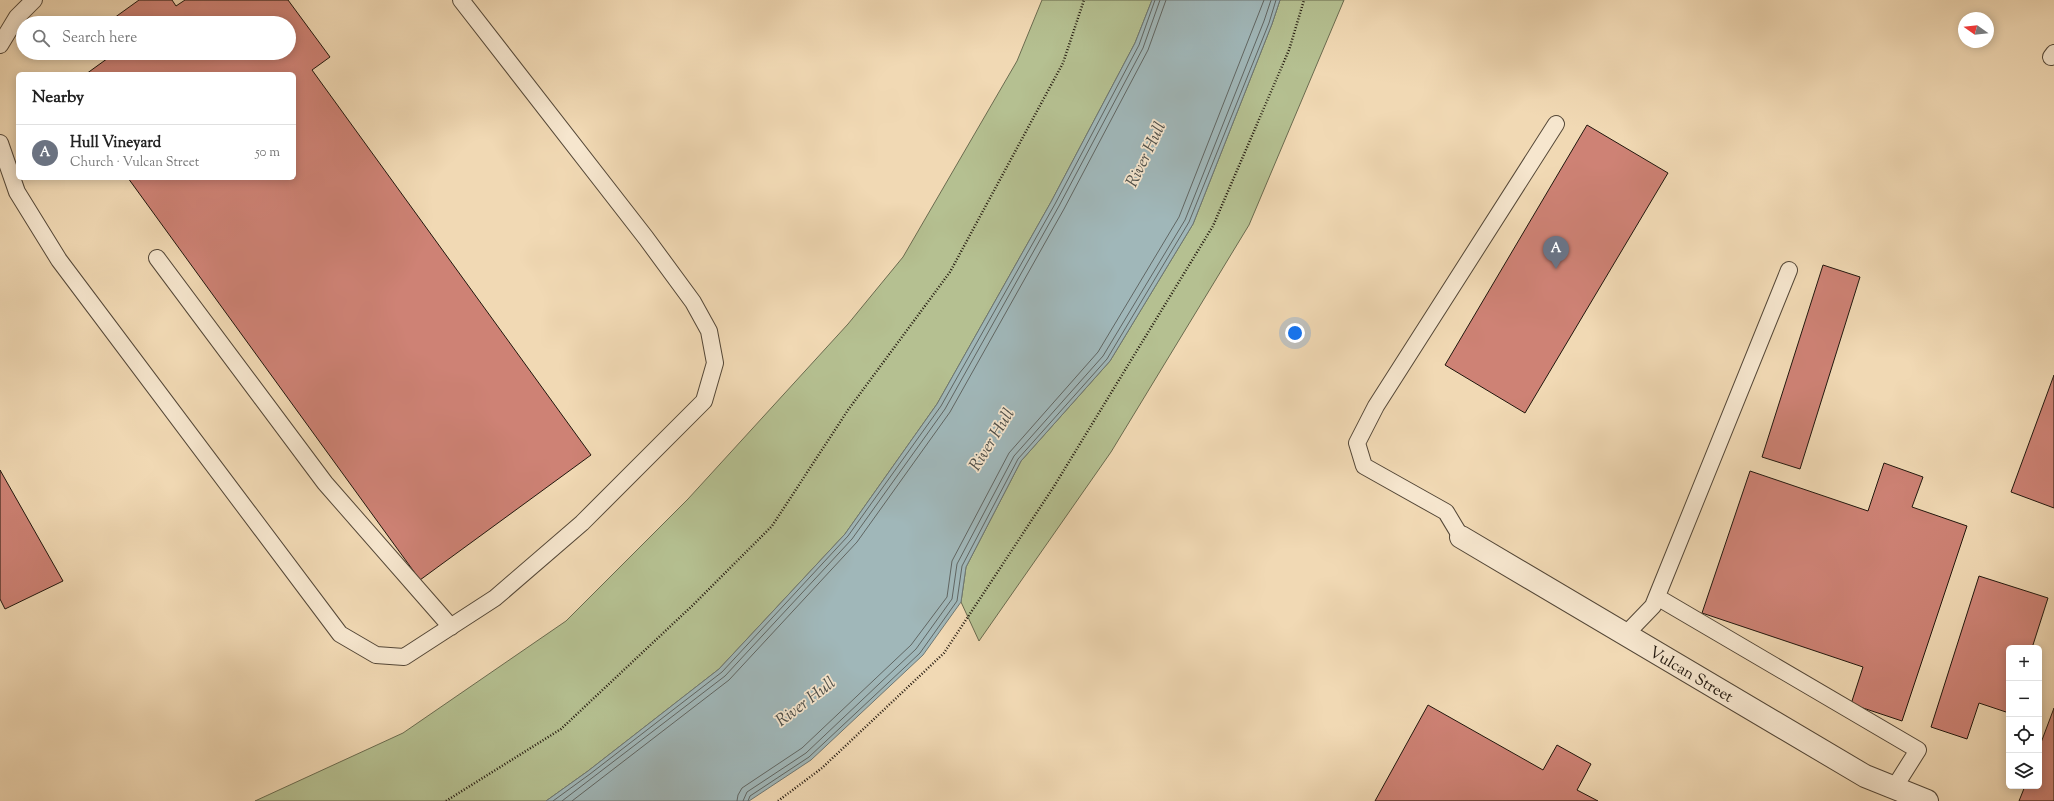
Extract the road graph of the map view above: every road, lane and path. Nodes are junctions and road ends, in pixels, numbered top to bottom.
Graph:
1 (34, 0) edge
2 (461, 0) edge
3 (1084, 0) edge
4 (1304, 0) edge
5 (18, 16) edge
6 (16, 19) edge
7 (0, 46) edge
8 (1556, 124) dead end
9 (0, 143) edge
10 (157, 258) dead end
11 (1789, 270) dead end
12 (1461, 537) joint
13 (1657, 597) junction
14 (450, 627) junction
15 (1626, 634) junction
16 (1894, 788) junction
17 (446, 801) edge
18 (778, 801) edge
19 (1927, 801) edge

1 - 5 lane
2 - 14 lane
3 - 17 path
4 - 18 path
6 - 7 lane
8 - 12 lane
9 - 14 lane
10 - 14 lane
11 - 13 lane
12 - 15 street, Vulcan Street
13 - 15 lane
13 - 16 lane
15 - 16 street, Vulcan Street
16 - 19 street, Vulcan Street

